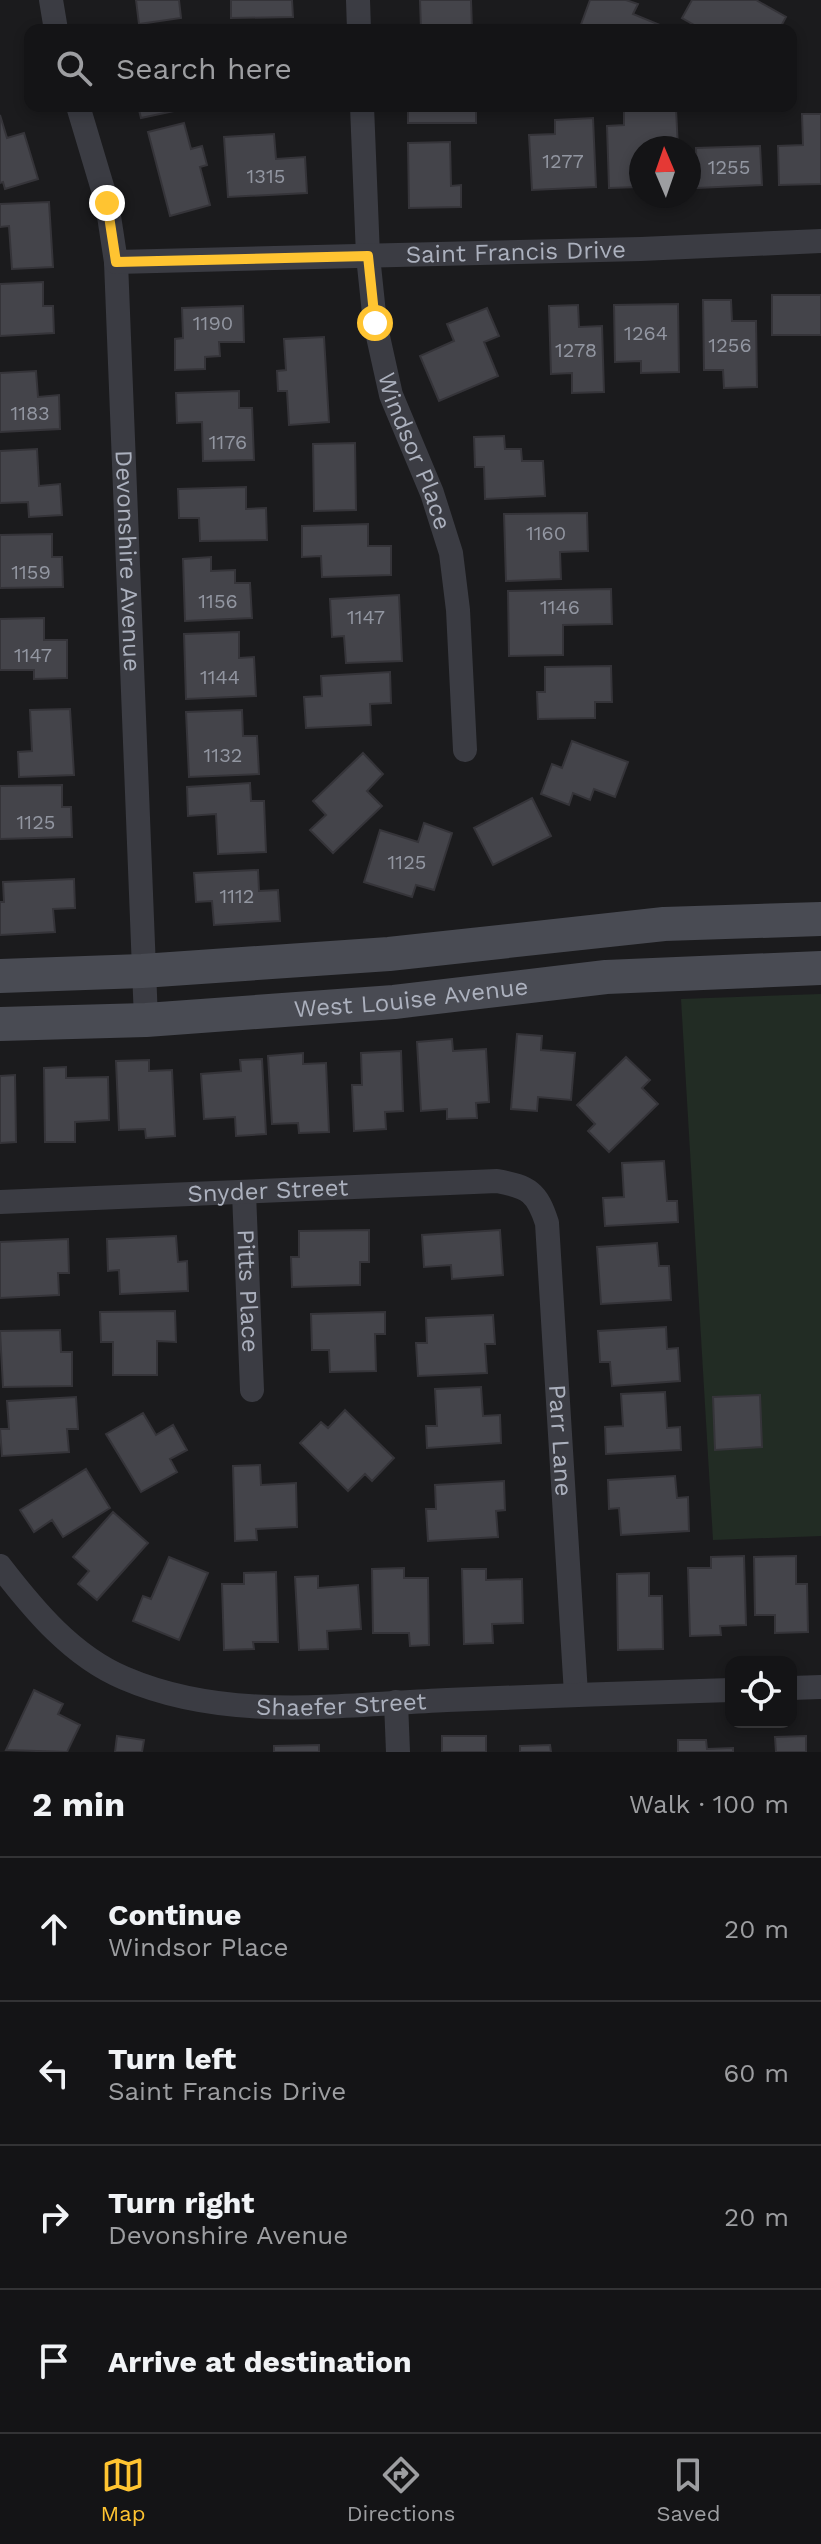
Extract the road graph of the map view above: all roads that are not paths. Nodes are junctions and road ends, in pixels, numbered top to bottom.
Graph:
1 (51, 0) edge
2 (358, 0) edge
3 (55, 24) edge
4 (359, 24) edge
5 (80, 112) edge
6 (362, 112) edge
7 (821, 241) edge
8 (368, 256) junction
9 (116, 262) junction
10 (465, 750) dead end
11 (821, 919) edge
12 (821, 968) edge
13 (142, 971) junction
14 (0, 976) edge
15 (146, 1020) junction
16 (0, 1024) edge
17 (532, 1192) joint
18 (244, 1193) junction
19 (0, 1202) edge
20 (252, 1390) dead end
21 (0, 1566) edge
22 (821, 1687) edge
23 (797, 1688) edge
24 (725, 1690) edge
25 (576, 1694) junction
26 (396, 1702) junction
27 (398, 1752) edge

1 - 3 street
2 - 4 street
5 - 9 street, Devonshire Avenue
6 - 8 street, Windsor Place
7 - 8 street, Saint Francis Drive
8 - 9 street, Saint Francis Drive
8 - 10 street, Windsor Place
9 - 13 street, Devonshire Avenue
11 - 13 main road, West Louise Avenue
12 - 15 main road, West Louise Avenue
13 - 14 main road, West Louise Avenue
13 - 15 street, Devonshire Avenue
15 - 16 main road, West Louise Avenue
17 - 18 street, Snyder Street
17 - 25 street, Parr Lane
18 - 19 street, Snyder Street
18 - 20 street, Pitts Place
21 - 26 street, Shaefer Street
22 - 23 street
24 - 25 street, Shaefer Street
25 - 26 street, Shaefer Street
26 - 27 street

